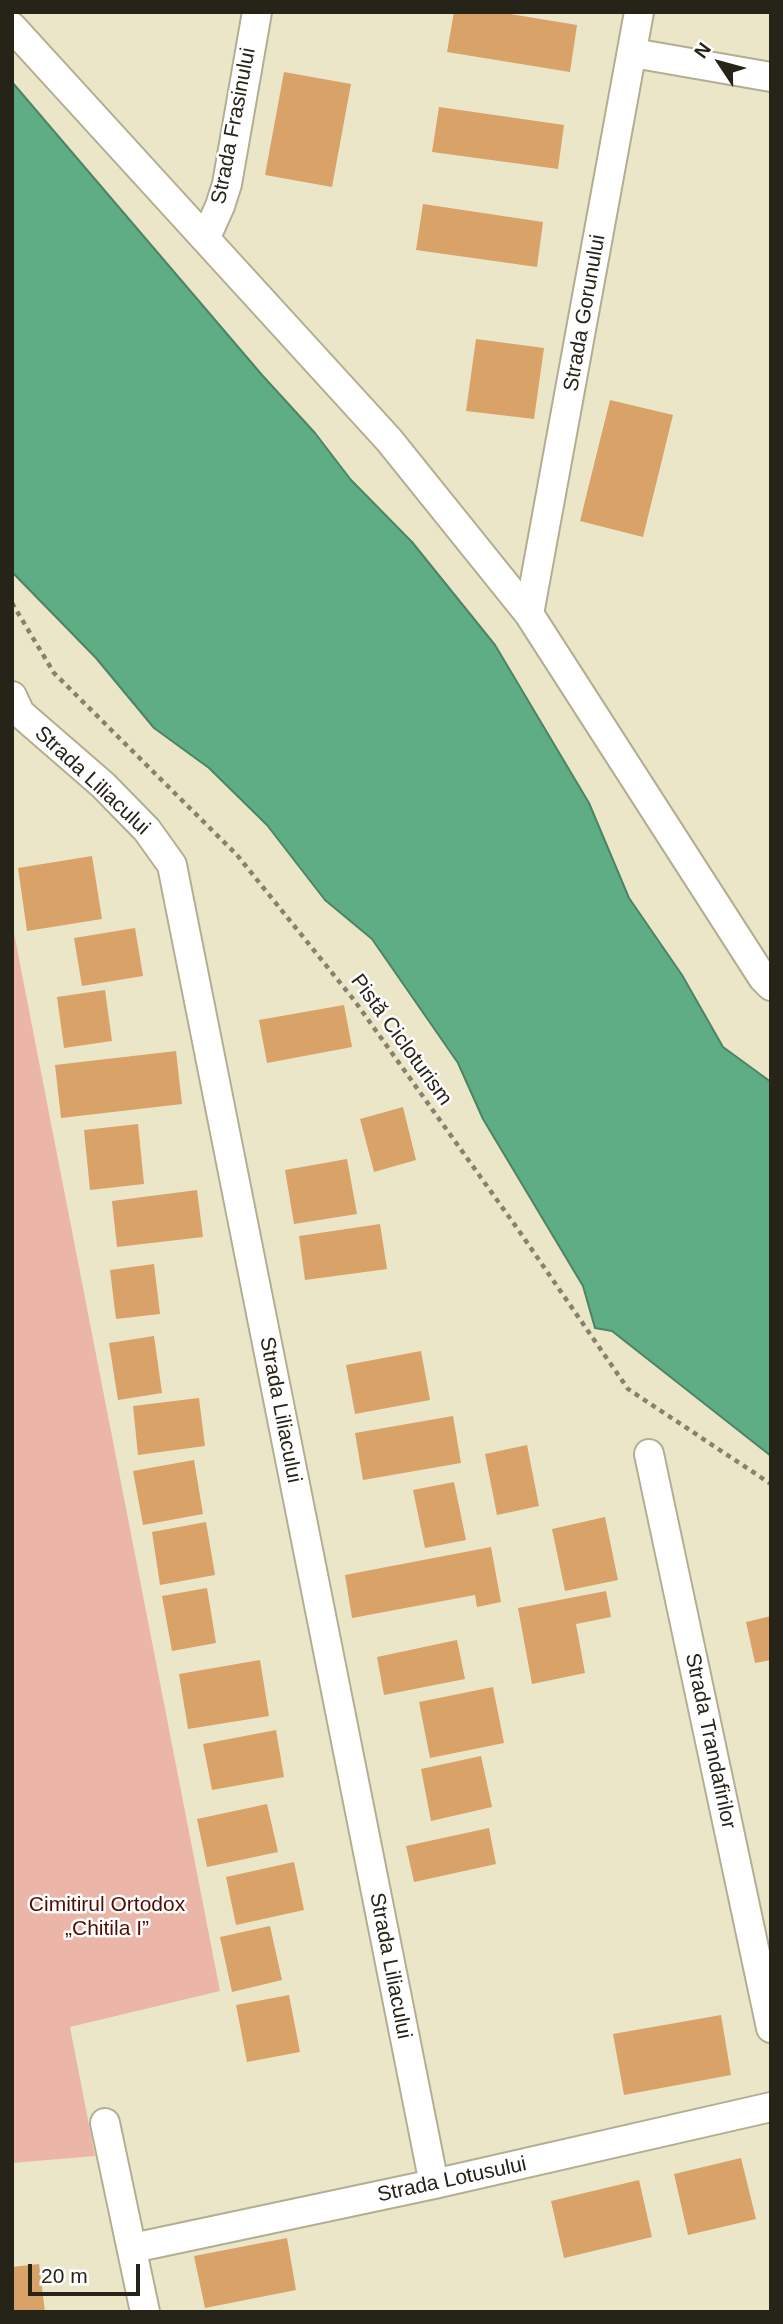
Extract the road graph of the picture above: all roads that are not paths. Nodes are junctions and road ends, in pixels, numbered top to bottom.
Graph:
1 (257, 12) edge
2 (639, 12) edge
3 (17, 24) edge
4 (633, 53) junction
5 (771, 77) edge
6 (206, 237) junction
7 (529, 614) junction
8 (12, 696) edge
9 (771, 986) edge
10 (649, 1454) dead end
11 (771, 2028) edge
12 (771, 2108) edge
13 (105, 2123) dead end
14 (434, 2184) junction
15 (132, 2248) junction
16 (145, 2312) edge

1 - 6 street, Strada Frasinului
2 - 4 street, Strada Gorunului
3 - 6 street
4 - 5 street
4 - 7 street, Strada Gorunului
6 - 7 street
7 - 9 street
8 - 14 street, Strada Liliacului
10 - 11 street, Strada Trandafirilor
12 - 14 street, Strada Lotusului
13 - 15 street
14 - 15 street, Strada Lotusului
15 - 16 street

